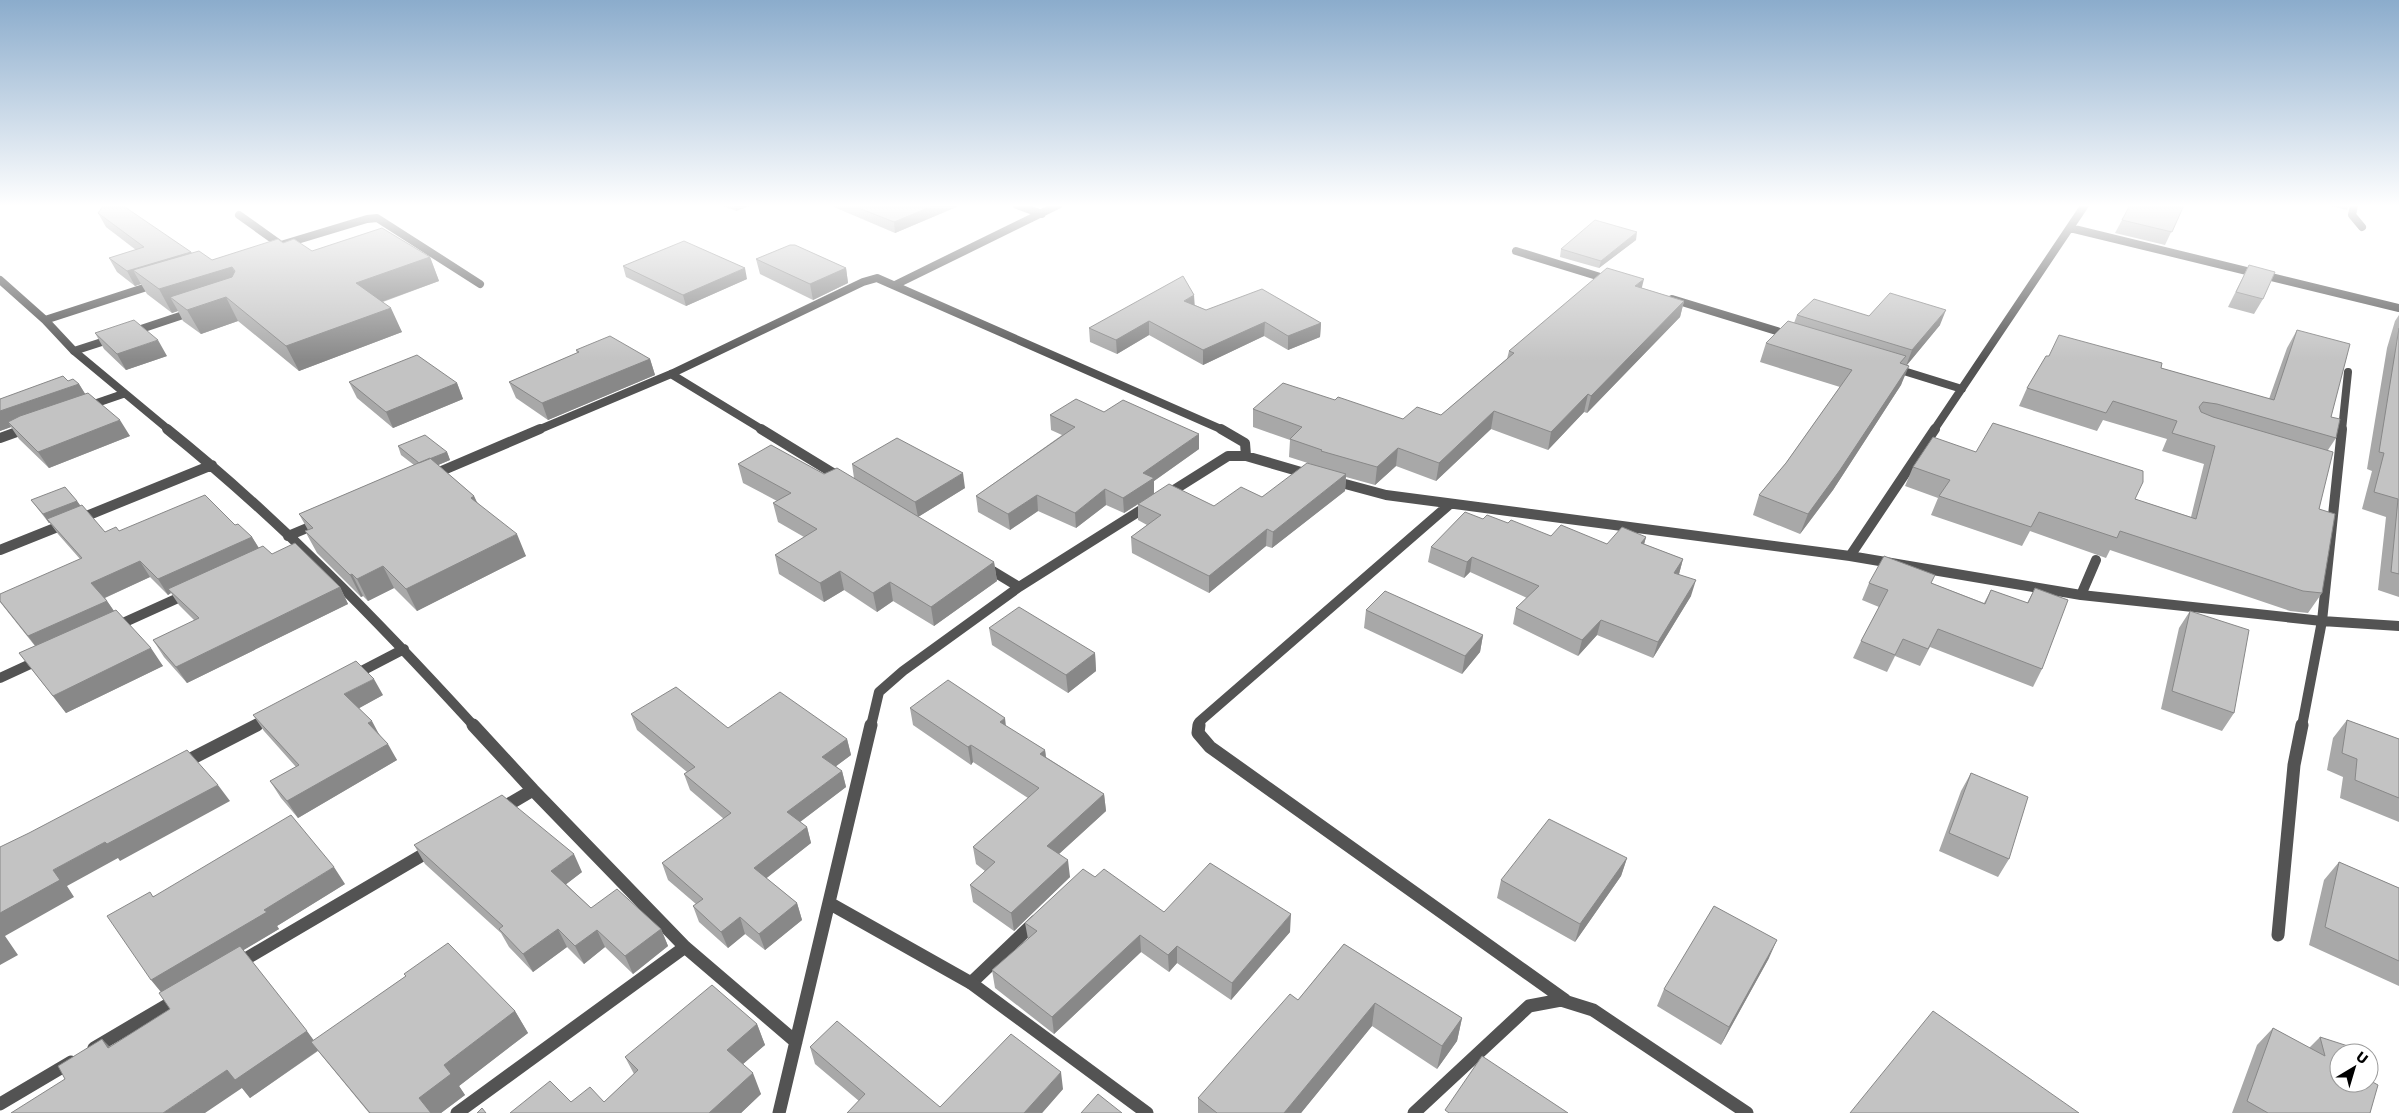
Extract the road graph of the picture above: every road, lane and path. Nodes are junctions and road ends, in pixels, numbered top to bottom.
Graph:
1 (438, 257) edge
2 (953, 257) edge
3 (1535, 257) edge
4 (2051, 257) edge
5 (2189, 257) edge
6 (0, 280) edge
7 (164, 282) edge
8 (1620, 283) edge
9 (480, 284) dead end
10 (895, 285) junction
11 (1668, 298) edge
12 (204, 308) edge
13 (2399, 308) edge
14 (45, 320) junction
15 (1801, 339) edge
16 (74, 351) junction
17 (1886, 365) edge
18 (2348, 372) edge
19 (671, 374) junction
20 (1962, 389) junction
21 (123, 394) junction
22 (79, 409) edge
23 (35, 425) edge
24 (0, 438) edge
25 (1246, 456) junction
26 (212, 465) junction
27 (425, 478) edge
28 (849, 483) edge
29 (1450, 504) junction
30 (325, 520) edge
31 (288, 536) junction
32 (0, 550) edge
33 (1850, 556) junction
34 (2096, 560) dead end
35 (976, 561) edge
36 (1019, 587) junction
37 (198, 589) edge
38 (2081, 595) junction
39 (2322, 621) junction
40 (2399, 626) edge
41 (99, 633) edge
42 (404, 649) junction
43 (45, 658) edge
44 (0, 678) edge
45 (342, 681) edge
46 (281, 712) edge
47 (176, 767) edge
48 (533, 790) junction
49 (490, 815) edge
50 (447, 840) edge
51 (829, 903) junction
52 (1043, 914) edge
53 (2278, 935) dead end
54 (685, 947) junction
55 (224, 972) edge
56 (972, 983) junction
57 (189, 992) edge
58 (1565, 1000) junction
59 (796, 1042) junction
60 (0, 1104) edge
61 (457, 1113) edge
62 (779, 1113) edge
63 (1147, 1113) edge
64 (1414, 1113) edge
65 (1747, 1113) edge

1 - 9 street
2 - 10 street
3 - 8 street
4 - 20 street
5 - 13 street
6 - 14 street
7 - 14 street
10 - 19 street
10 - 25 street
11 - 15 street
12 - 16 street
14 - 16 street
16 - 21 street
17 - 20 street
18 - 39 street
19 - 27 street
19 - 28 street
20 - 33 street
21 - 22 street
21 - 26 street
23 - 24 street
25 - 29 street
25 - 36 street
26 - 31 street
26 - 32 street
29 - 33 street
29 - 58 street
30 - 31 street
31 - 42 street
33 - 38 street
34 - 38 street
35 - 36 street
36 - 51 street
37 - 41 street
38 - 39 street
39 - 40 street
39 - 53 street
42 - 45 street
42 - 48 street
43 - 44 street
46 - 47 street
48 - 49 street
48 - 54 street
50 - 55 street
51 - 56 street
51 - 59 street
52 - 56 street
54 - 59 street
54 - 61 street
56 - 63 street
57 - 60 street
58 - 64 street
58 - 65 street
59 - 62 street

